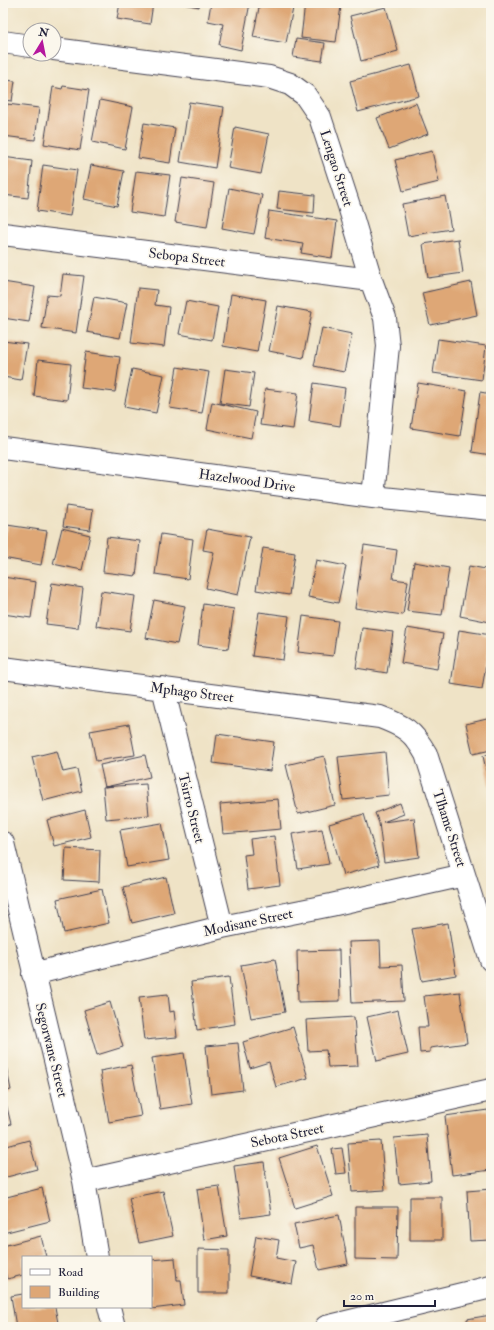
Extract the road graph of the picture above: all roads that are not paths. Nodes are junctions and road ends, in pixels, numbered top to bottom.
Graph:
1 (3, 42) edge
2 (22, 45) edge
3 (62, 50) edge
4 (3, 234) edge
5 (371, 280) junction
6 (3, 448) edge
7 (373, 497) junction
8 (491, 510) edge
9 (3, 668) edge
10 (163, 688) junction
11 (380, 717) joint
12 (3, 843) edge
13 (464, 875) junction
14 (222, 927) junction
15 (491, 960) edge
16 (33, 974) junction
17 (491, 1090) edge
18 (84, 1181) junction
19 (97, 1256) edge
20 (491, 1287) edge
21 (109, 1308) edge
22 (114, 1327) edge
23 (326, 1327) edge

1 - 2 street
3 - 5 street, Lengao Street
4 - 5 street, Sebopa Street
5 - 7 street, Lengao Street
6 - 7 street, Hazelwood Drive
7 - 8 street, Hazelwood Drive
9 - 10 street, Mphago Street
10 - 11 street, Mphago Street
10 - 14 street, Tsirro Street
11 - 13 street, Tlhame Street
12 - 16 street, Segorwane Street
13 - 14 street, Modisane Street
13 - 15 street, Tlhame Street
14 - 16 street, Modisane Street
16 - 18 street, Segorwane Street
17 - 18 street, Sebota Street
18 - 19 street, Segorwane Street
20 - 23 street
21 - 22 street

